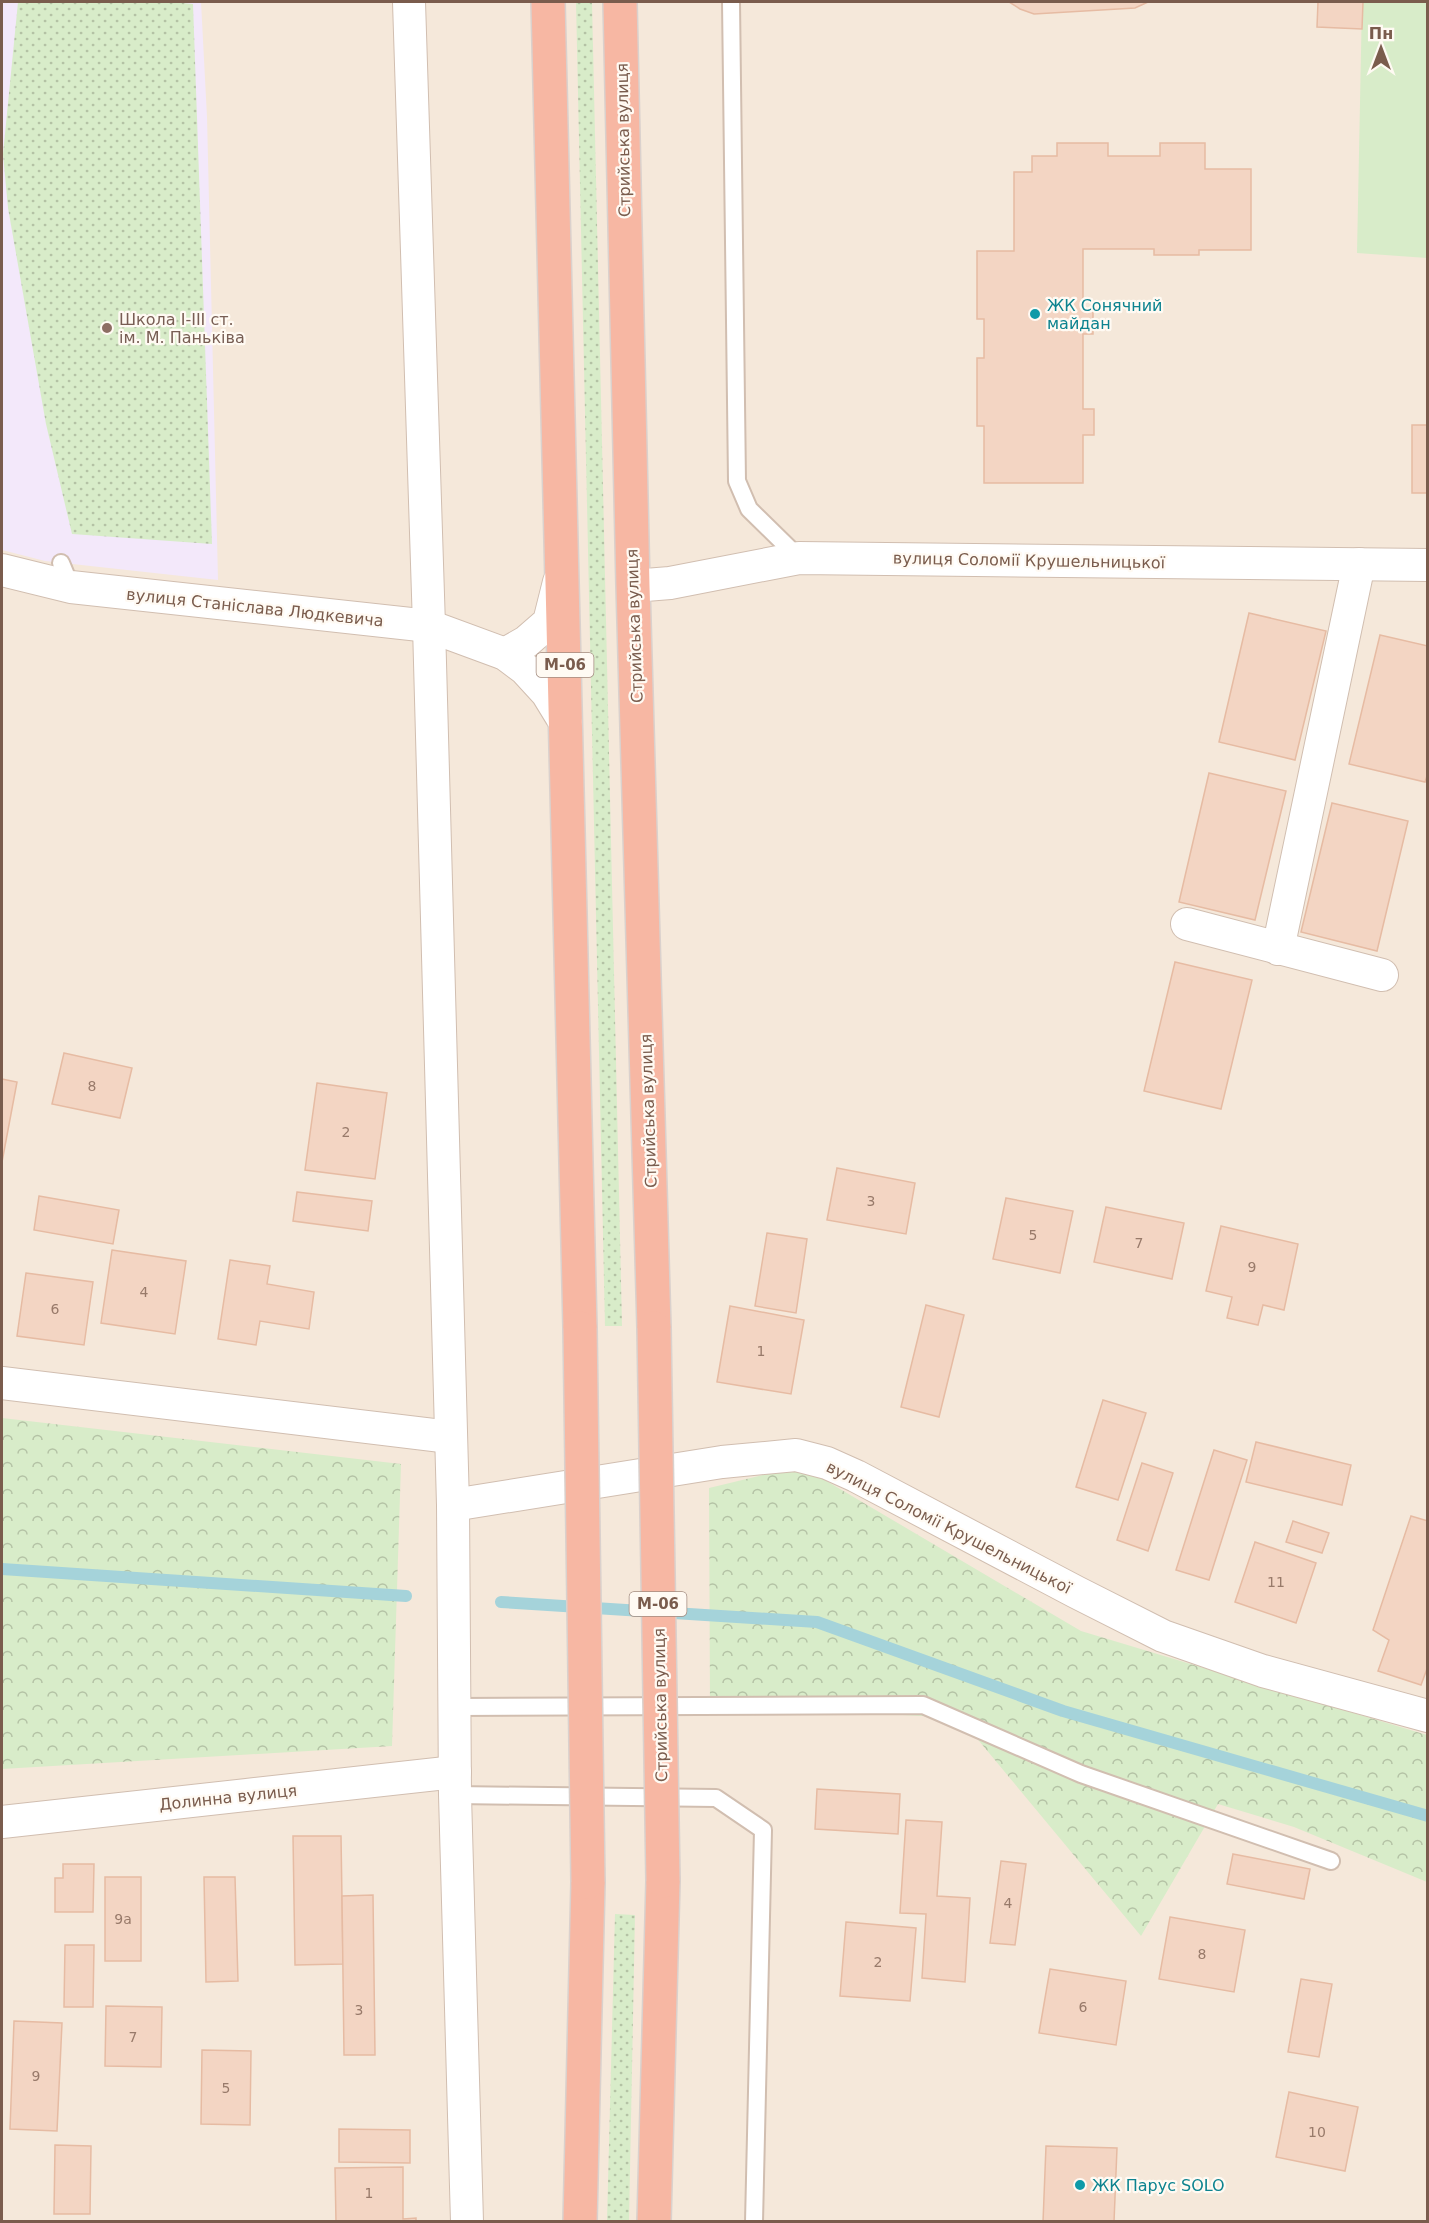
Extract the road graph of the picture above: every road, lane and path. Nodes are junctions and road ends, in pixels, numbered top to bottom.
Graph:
1 (409, 2) edge
2 (548, 2) edge
3 (620, 2) edge
4 (730, 2) edge
5 (799, 558) junction
6 (1359, 564) junction
7 (1428, 565) edge
8 (2, 570) edge
9 (562, 570) junction
10 (633, 586) junction
11 (429, 626) junction
12 (506, 654) junction
13 (566, 724) junction
14 (1187, 924) dead end
15 (1278, 949) junction
16 (1382, 975) dead end
17 (2, 1383) edge
18 (450, 1437) junction
19 (453, 1505) junction
20 (455, 1707) junction
21 (1428, 1716) edge
22 (455, 1784) junction
23 (2, 1822) edge
24 (1331, 1861) dead end
25 (467, 2222) edge
26 (580, 2222) edge
27 (654, 2222) edge
28 (754, 2222) edge

1 - 11 street
2 - 9 highway, М-06
3 - 10 highway, Стрийська вулиця / М-06
4 - 5 lane
5 - 6 street, вулиця Соломії Крушельницької
5 - 10 street, вулиця Соломії Крушельницької
6 - 7 street, вулиця Соломії Крушельницької
6 - 15 street
8 - 11 street, вулиця Станіслава Людкевича
9 - 12 street
9 - 13 highway, М-06
10 - 27 highway, Стрийська вулиця / М-06, bridge
11 - 12 street, вулиця Станіслава Людкевича
11 - 18 street
12 - 13 street, вулиця Станіслава Людкевича
13 - 26 highway, М-06, bridge
14 - 15 street
15 - 16 street
17 - 18 street
18 - 19 street
19 - 20 street
19 - 21 street, вулиця Соломії Крушельницької
20 - 22 street
20 - 24 lane
22 - 23 street, Долинна вулиця
22 - 25 street
22 - 28 lane

